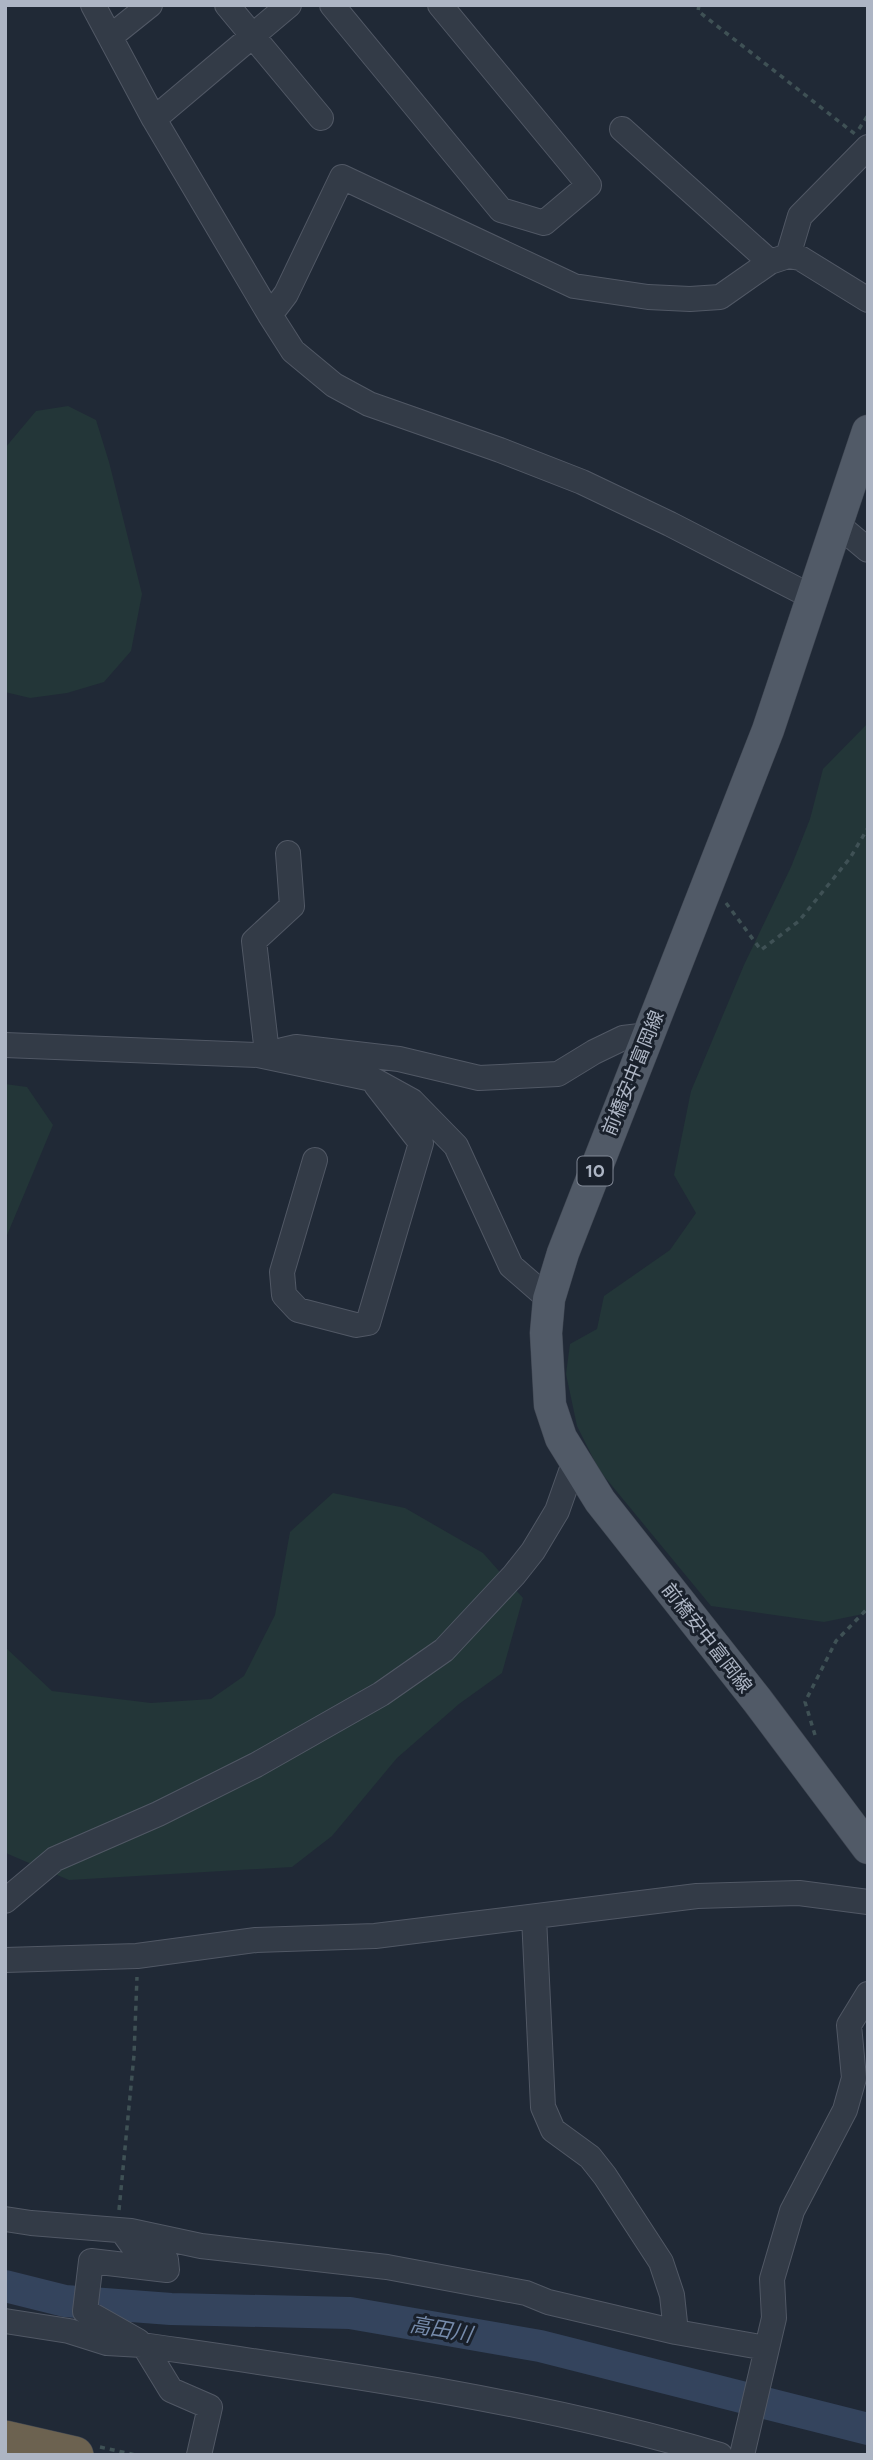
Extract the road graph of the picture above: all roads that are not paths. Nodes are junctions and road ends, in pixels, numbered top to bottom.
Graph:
1 (93, 5) edge
2 (150, 5) edge
3 (228, 5) edge
4 (289, 5) edge
5 (332, 5) edge
6 (440, 5) edge
7 (253, 36) junction
8 (110, 37) junction
9 (321, 118) dead end
10 (154, 119) junction
11 (622, 129) dead end
12 (862, 140) edge
13 (779, 259) junction
14 (868, 300) edge
15 (270, 315) junction
16 (868, 431) edge
17 (837, 524) junction
18 (868, 550) edge
19 (814, 598) junction
20 (288, 853) dead end
21 (648, 1035) junction
22 (5, 1045) edge
23 (263, 1054) junction
24 (372, 1079) junction
25 (315, 1160) dead end
26 (549, 1299) junction
27 (574, 1462) junction
28 (868, 1848) edge
29 (5, 1900) edge
30 (868, 1902) edge
31 (534, 1917) junction
32 (5, 1940) edge
33 (34, 1959) junction
34 (5, 1960) edge
35 (868, 1994) edge
36 (5, 2219) edge
37 (119, 2230) junction
38 (5, 2321) edge
39 (676, 2332) junction
40 (142, 2345) junction
41 (766, 2348) junction
42 (5, 2439) edge
43 (75, 2455) edge
44 (199, 2455) edge
45 (720, 2455) edge
46 (742, 2455) edge

1 - 8 street
2 - 8 street
3 - 7 street
4 - 7 street
5 - 6 street
7 - 9 street
7 - 10 street
8 - 10 street
10 - 15 street
11 - 13 street
12 - 13 street
13 - 14 street
13 - 15 street
15 - 19 street
16 - 17 main road, 前橋安中富岡線 / 10
17 - 18 street
17 - 19 main road, 前橋安中富岡線 / 10
19 - 21 main road, 前橋安中富岡線 / 10
20 - 23 street
21 - 23 street
21 - 26 main road, 前橋安中富岡線 / 10
22 - 23 street
23 - 24 street
24 - 25 street
24 - 26 street
26 - 27 main road, 前橋安中富岡線 / 10
27 - 28 main road, 前橋安中富岡線 / 10
27 - 29 street
30 - 31 street
31 - 33 street
31 - 39 street
32 - 33 street
33 - 34 street
35 - 41 street
36 - 37 street
37 - 39 street
37 - 40 street
38 - 40 street
39 - 41 street
40 - 44 street
40 - 45 street
41 - 46 street
42 - 43 highway

